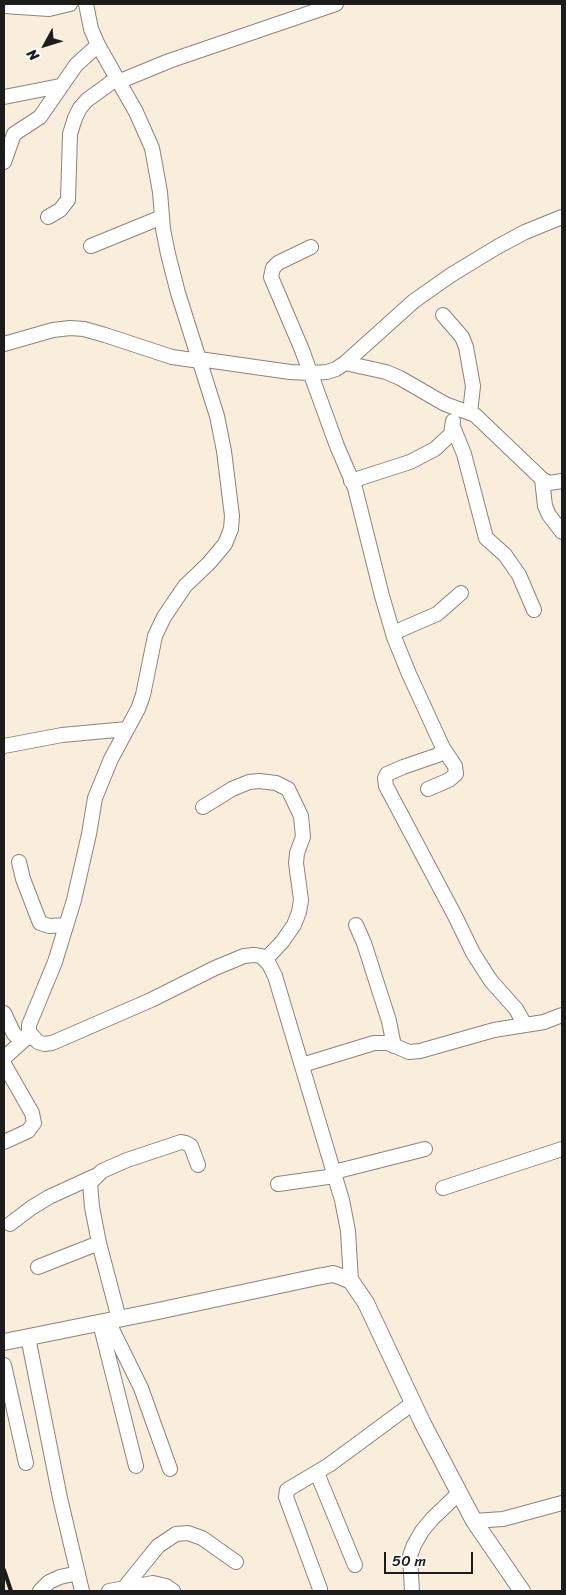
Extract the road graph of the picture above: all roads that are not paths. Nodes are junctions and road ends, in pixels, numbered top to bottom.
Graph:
1 (70, 4) edge
2 (86, 4) edge
3 (336, 4) edge
4 (4, 6) edge
5 (98, 45) junction
6 (117, 81) junction
7 (60, 86) junction
8 (4, 97) edge
9 (19, 130) junction
10 (4, 132) edge
11 (4, 162) edge
12 (48, 216) dead end
13 (162, 217) junction
14 (562, 217) edge
15 (91, 246) dead end
16 (311, 247) dead end
17 (443, 315) dead end
18 (4, 344) edge
19 (199, 360) junction
20 (346, 363) junction
21 (310, 373) junction
22 (453, 408) junction
23 (470, 413) junction
24 (453, 427) junction
25 (542, 479) junction
26 (352, 481) junction
27 (562, 481) edge
28 (562, 532) edge
29 (461, 593) dead end
30 (534, 610) dead end
31 (393, 633) junction
32 (127, 729) junction
33 (4, 746) edge
34 (443, 748) junction
35 (428, 789) dead end
36 (203, 806) dead end
37 (19, 862) dead end
38 (66, 925) junction
39 (356, 925) dead end
40 (265, 960) junction
41 (4, 1013) edge
42 (562, 1015) edge
43 (525, 1025) junction
44 (29, 1038) junction
45 (394, 1046) junction
46 (4, 1058) edge
47 (4, 1064) edge
48 (302, 1065) junction
49 (4, 1142) edge
50 (425, 1149) dead end
51 (562, 1149) edge
52 (198, 1165) dead end
53 (335, 1174) junction
54 (95, 1176) junction
55 (278, 1184) dead end
56 (443, 1188) dead end
57 (10, 1224) dead end
58 (99, 1243) junction
59 (38, 1267) dead end
60 (352, 1281) junction
61 (109, 1321) junction
62 (28, 1337) junction
63 (4, 1342) edge
64 (4, 1365) edge
65 (413, 1403) junction
66 (26, 1463) dead end
67 (136, 1466) dead end
68 (170, 1469) dead end
69 (317, 1473) junction
70 (460, 1494) junction
71 (562, 1503) edge
72 (474, 1521) junction
73 (236, 1562) dead end
74 (354, 1565) dead end
75 (78, 1572) junction
76 (124, 1588) junction
77 (320, 1589) dead end
78 (40, 1591) edge
79 (82, 1591) edge
80 (109, 1591) edge
81 (173, 1591) edge
82 (412, 1591) edge
83 (522, 1591) edge

1 - 4 street
2 - 5 street
3 - 6 street
5 - 6 street
5 - 7 street
6 - 12 street
6 - 13 street
7 - 8 street
7 - 9 street
9 - 10 street
9 - 11 street
13 - 15 street
13 - 19 street
14 - 20 street
16 - 21 street
17 - 23 street
18 - 19 street
19 - 21 street
19 - 32 street
20 - 21 street
20 - 22 street
21 - 26 street
22 - 23 street
22 - 24 street
23 - 25 street
24 - 26 street
24 - 30 street
25 - 27 street
25 - 28 street
26 - 31 street
29 - 31 street
31 - 34 street
32 - 33 street
32 - 38 street
34 - 35 street
34 - 43 street
36 - 40 street
37 - 38 street
38 - 44 street
39 - 45 street
40 - 44 street
40 - 48 street
41 - 44 street
42 - 43 street
43 - 45 street
44 - 46 street
45 - 48 street
47 - 49 street
48 - 53 street
50 - 53 street
51 - 56 street
52 - 54 street
53 - 55 street
53 - 60 street
54 - 57 street
54 - 58 street
58 - 59 street
58 - 61 street
60 - 61 street
60 - 65 street
61 - 62 street
61 - 67 street
61 - 68 street
62 - 63 street
62 - 75 street
64 - 66 street
65 - 69 street
65 - 70 street
69 - 74 street
69 - 77 street
70 - 72 street
70 - 82 street
71 - 72 street
72 - 83 street
73 - 76 street
75 - 78 street
75 - 79 street
76 - 80 street
76 - 81 street

